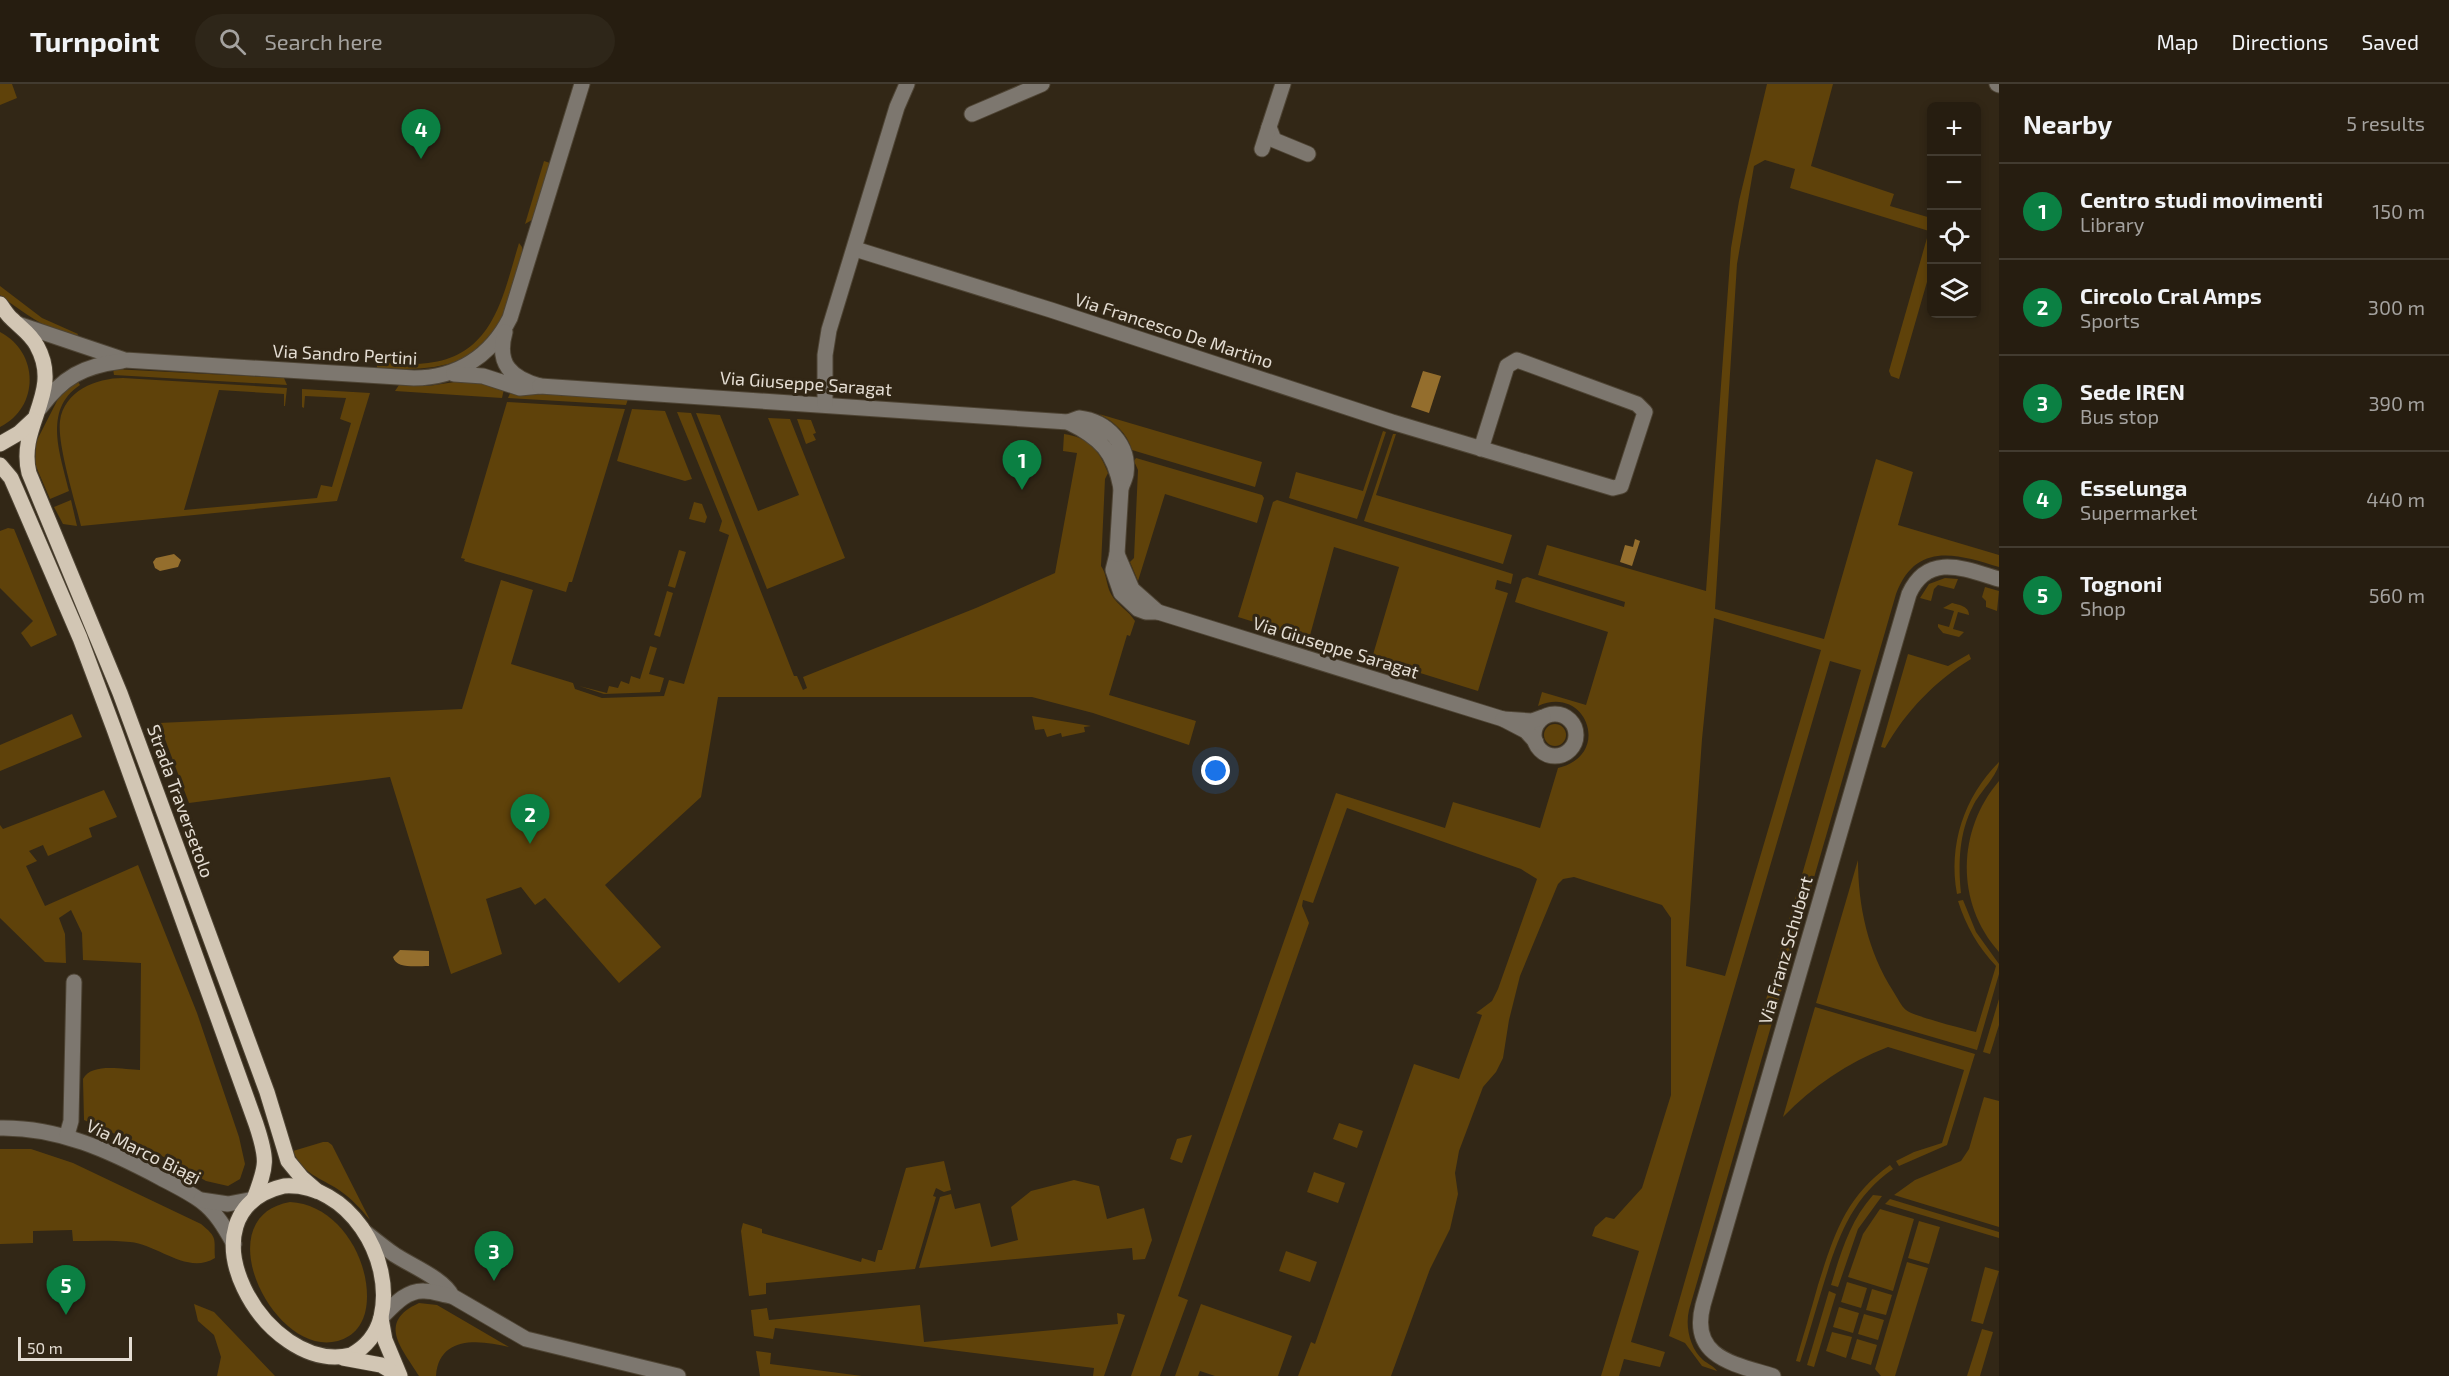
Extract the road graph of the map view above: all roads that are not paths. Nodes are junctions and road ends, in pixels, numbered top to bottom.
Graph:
1 (582, 84) edge
2 (907, 84) edge
3 (1042, 84) edge
4 (1283, 84) edge
5 (972, 114) dead end
6 (1269, 127) junction
7 (1262, 149) dead end
8 (1308, 154) dead end
9 (855, 249) junction
10 (0, 304) edge
11 (0, 315) edge
12 (18, 324) junction
13 (507, 325) junction
14 (482, 356) junction
15 (125, 360) junction
16 (505, 363) junction
17 (442, 375) junction
18 (489, 377) junction
19 (540, 386) junction
20 (825, 404) junction
21 (37, 413) junction
22 (0, 444) edge
23 (1481, 449) junction
24 (0, 465) edge
25 (1999, 579) edge
26 (1543, 717) junction
27 (1503, 719) junction
28 (1536, 742) junction
29 (74, 982) dead end
30 (0, 1128) edge
31 (67, 1136) junction
32 (317, 1191) junction
33 (254, 1199) junction
34 (201, 1200) junction
35 (365, 1232) junction
36 (234, 1244) junction
37 (452, 1296) junction
38 (381, 1318) junction
39 (343, 1358) junction
40 (400, 1376) edge
41 (678, 1376) edge
42 (1773, 1376) edge

1 - 13 street, Via Sandro Pertini
2 - 9 street
3 - 5 street
4 - 6 street
6 - 7 street
6 - 8 street
9 - 20 street
9 - 23 street, Via Francesco De Martino
10 - 12 main road, Strada Traversetolo
11 - 12 main road, Strada Traversetolo
12 - 15 street, Via Sandro Pertini
12 - 21 main road, Strada Traversetolo
13 - 14 street, Via Sandro Pertini
13 - 16 street
14 - 16 street, Via Giuseppe Saragat
14 - 17 street, Via Sandro Pertini
14 - 18 street
15 - 17 street, Via Sandro Pertini
15 - 21 street, Via Sandro Pertini
16 - 19 street, Via Giuseppe Saragat
17 - 18 street, Via Giuseppe Saragat
18 - 19 street, Via Giuseppe Saragat
19 - 20 street, Via Giuseppe Saragat
20 - 27 street, Via Giuseppe Saragat
21 - 22 main road
21 - 32 main road, Strada Traversetolo
23 - 23 street, Via Francesco De Martino
24 - 33 main road, Strada Traversetolo
25 - 42 street, Via Franz Schubert
26 - 27 street, Via Giuseppe Saragat
26 - 28 street
26 - 28 street, Via Giuseppe Saragat
27 - 28 street, Via Giuseppe Saragat
29 - 31 street
30 - 31 street, Via Marco Biagi
31 - 34 street, Via Marco Biagi
32 - 33 main road, Strada Traversetolo
32 - 35 main road, Strada Traversetolo
33 - 34 street, Via Marco Biagi
33 - 36 main road, Strada Traversetolo
34 - 36 street, Via Marco Biagi
35 - 37 street
35 - 38 main road, Strada Traversetolo
36 - 39 main road, Strada Traversetolo
37 - 38 street
37 - 41 street
38 - 39 main road, Strada Traversetolo
38 - 40 main road, Strada Traversetolo
39 - 40 main road, Strada Traversetolo

